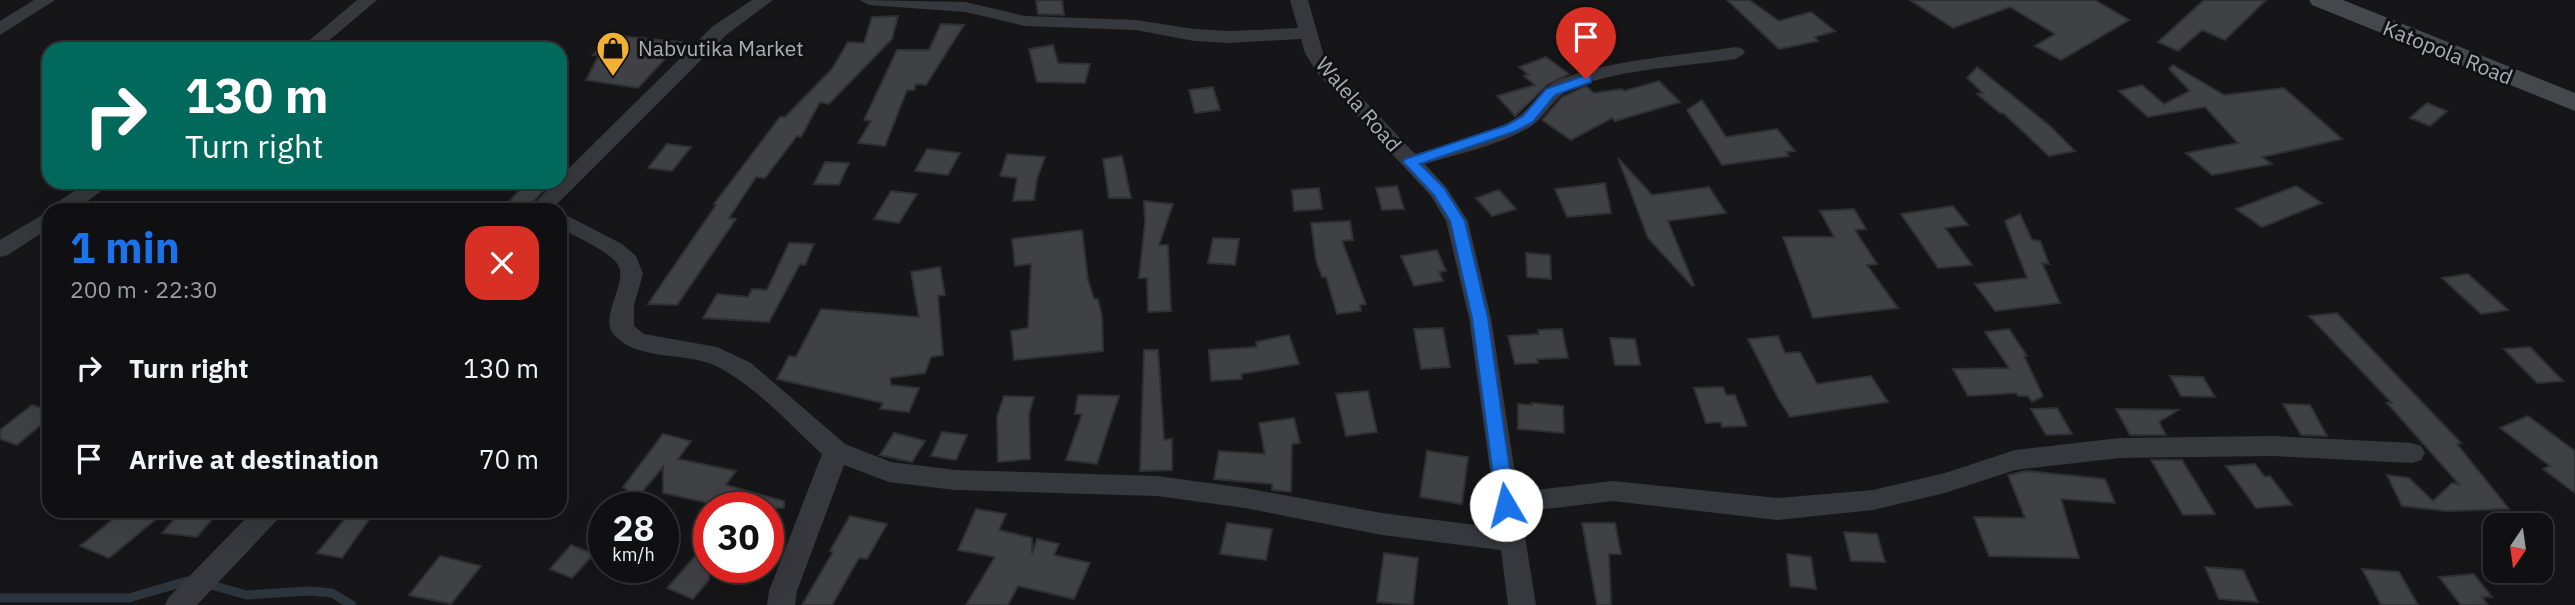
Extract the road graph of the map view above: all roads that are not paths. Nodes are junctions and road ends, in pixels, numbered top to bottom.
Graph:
1 (46, 0) edge
2 (369, 0) edge
3 (764, 0) edge
4 (869, 0) edge
5 (1299, 0) edge
6 (2321, 0) edge
7 (0, 29) edge
8 (1308, 33) junction
9 (317, 42) edge
10 (1735, 53) dead end
11 (2575, 103) edge
12 (1410, 162) junction
13 (92, 189) edge
14 (72, 203) edge
15 (554, 203) edge
16 (42, 223) edge
17 (567, 223) edge
18 (0, 250) edge
19 (836, 451) junction
20 (2412, 453) dead end
21 (1506, 505) junction
22 (263, 518) edge
23 (1512, 541) junction
24 (179, 605) edge
25 (781, 605) edge
26 (1522, 605) edge

1 - 7 street
2 - 9 street
3 - 15 street
4 - 8 street
5 - 8 street, Walela Road
6 - 11 street, Katopola Road
8 - 12 street, Walela Road
10 - 12 street
12 - 21 street, Walela Road
13 - 14 street
16 - 18 street
17 - 19 street
19 - 23 street
19 - 25 street
20 - 21 street
21 - 23 street, Walela Road
22 - 24 street
23 - 26 street, Walela Road

